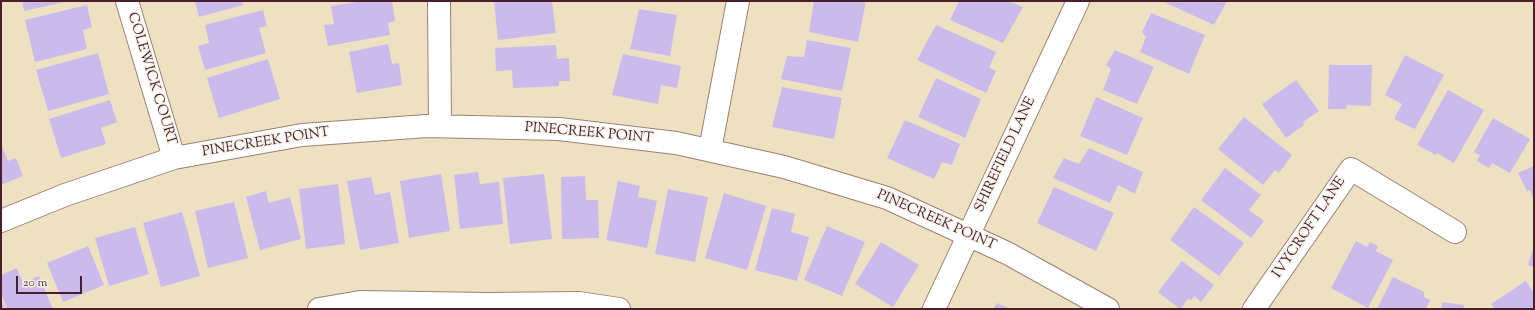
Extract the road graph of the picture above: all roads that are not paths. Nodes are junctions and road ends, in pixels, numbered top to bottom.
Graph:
1 (127, 1) edge
2 (439, 1) edge
3 (738, 1) edge
4 (1078, 1) edge
5 (440, 126) junction
6 (710, 150) junction
7 (174, 158) junction
8 (1, 220) edge
9 (1455, 232) dead end
10 (968, 235) junction
11 (487, 306) edge
12 (320, 309) edge
13 (619, 309) edge
14 (934, 309) edge
15 (1108, 309) edge
16 (1254, 309) edge

1 - 7 street, COLEWICK COURT
2 - 5 street
3 - 6 street
4 - 10 street, SHIREFIELD LANE
5 - 6 street, PINECREEK POINT
5 - 7 street, PINECREEK POINT
6 - 10 street, PINECREEK POINT
7 - 8 street, PINECREEK POINT
9 - 16 street, IVYCROFT LANE
10 - 14 street, SHIREFIELD LANE
10 - 15 street, PINECREEK POINT
11 - 12 street
11 - 13 street

